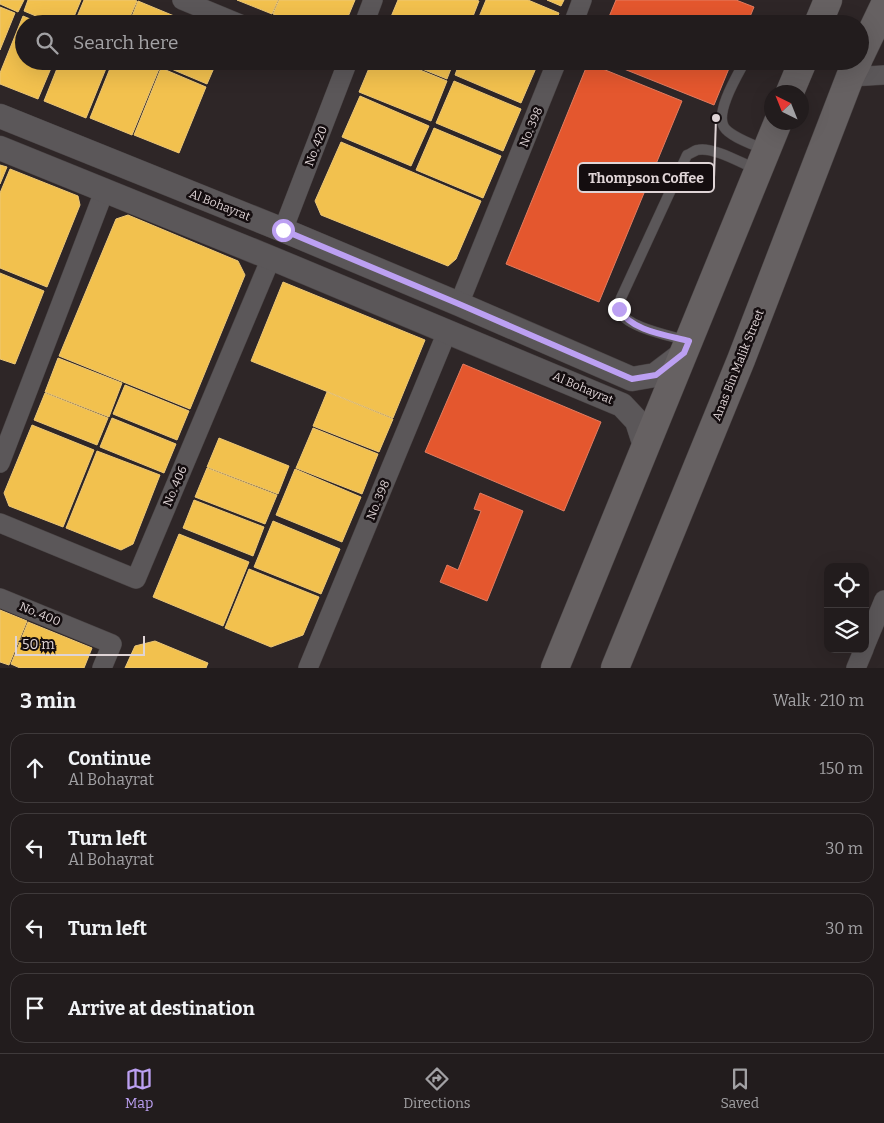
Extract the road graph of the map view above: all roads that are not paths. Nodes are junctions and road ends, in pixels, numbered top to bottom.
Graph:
1 (183, 0) edge
2 (373, 0) edge
3 (582, 0) edge
4 (828, 0) edge
5 (883, 10) edge
6 (219, 15) edge
7 (367, 15) edge
8 (576, 15) edge
9 (822, 15) edge
10 (869, 39) edge
11 (869, 69) edge
12 (340, 70) edge
13 (553, 70) edge
14 (740, 70) edge
15 (799, 70) edge
16 (854, 70) edge
17 (884, 74) edge
18 (793, 85) edge
19 (0, 116) edge
20 (775, 130) edge
21 (0, 148) edge
22 (763, 160) junction
23 (105, 189) junction
24 (283, 230) junction
25 (271, 258) junction
26 (459, 304) junction
27 (447, 332) junction
28 (686, 347) junction
29 (596, 363) junction
30 (581, 387) junction
31 (645, 446) junction
32 (0, 463) edge
33 (0, 523) edge
34 (0, 598) edge
35 (884, 600) edge
36 (869, 638) edge
37 (863, 653) edge
38 (102, 668) edge
39 (308, 668) edge
40 (555, 668) edge
41 (616, 668) edge
42 (856, 668) edge

1 - 6 street
2 - 7 street
3 - 8 street
4 - 9 main road
5 - 10 main road, Anas Bin Malik Street
11 - 17 street
12 - 24 street, No. 420
13 - 26 street, No. 398
14 - 22 lane
15 - 18 main road
16 - 41 main road, Anas Bin Malik Street
19 - 24 street, Al Bohayrat
20 - 22 main road
21 - 23 street, Al Bohayrat
22 - 28 main road
22 - 28 lane
23 - 25 street, Al Bohayrat
23 - 32 street
24 - 26 street, Al Bohayrat
25 - 27 street, Al Bohayrat
25 - 33 street, No. 406
26 - 29 street, Al Bohayrat
27 - 30 street, Al Bohayrat
27 - 39 street, No. 398
28 - 29 street, Al Bohayrat
28 - 31 main road
29 - 30 street
30 - 31 street, Al Bohayrat
31 - 40 main road
34 - 38 street, No. 400
35 - 36 street
37 - 42 street

